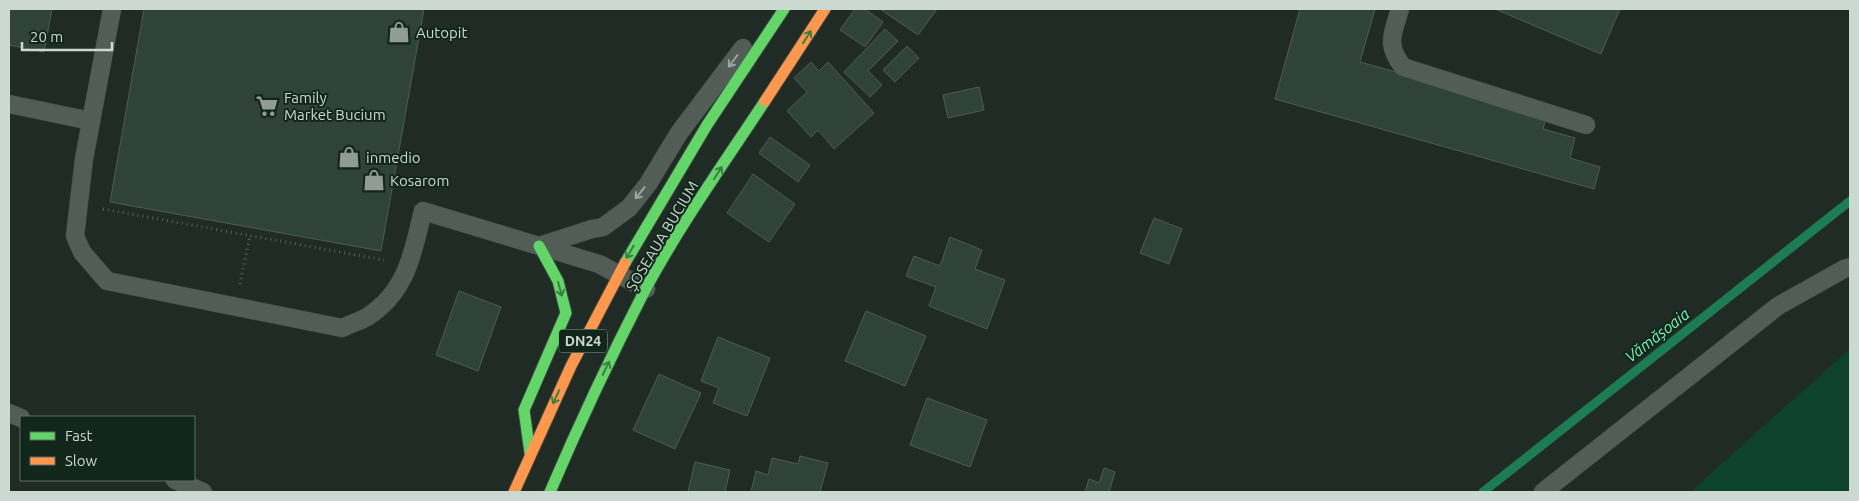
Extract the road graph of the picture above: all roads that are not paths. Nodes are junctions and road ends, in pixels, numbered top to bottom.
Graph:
1 (112, 9) edge
2 (774, 9) edge
3 (784, 9) edge
4 (825, 9) edge
5 (1400, 9) edge
6 (9, 104) edge
7 (91, 121) junction
8 (1586, 125) dead end
9 (539, 246) junction
10 (1850, 267) edge
11 (618, 274) junction
12 (646, 289) junction
13 (530, 453) junction
14 (177, 481) edge
15 (203, 492) edge
16 (514, 492) edge
17 (550, 492) edge
18 (1543, 492) edge

1 - 7 lane
2 -> 9 lane
3 -> 11 main road, ȘOSEAUA BUCIUM / DN24
12 -> 4 main road, ȘOSEAUA BUCIUM / DN24
5 - 8 lane
6 - 7 lane
7 - 9 lane
9 - 11 lane
9 -> 13 main road
10 - 18 lane
11 - 12 lane
11 -> 13 main road, ȘOSEAUA BUCIUM / DN24
17 -> 12 main road, ȘOSEAUA BUCIUM / DN24
13 - 16 main road, ȘOSEAUA BUCIUM / DN24
14 - 15 lane

